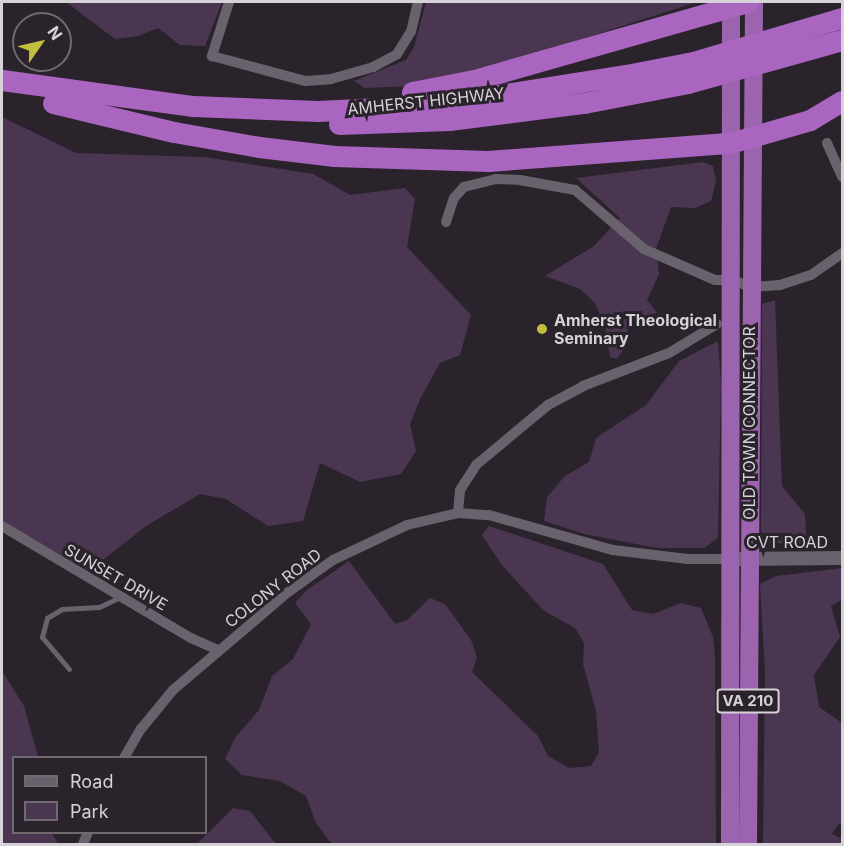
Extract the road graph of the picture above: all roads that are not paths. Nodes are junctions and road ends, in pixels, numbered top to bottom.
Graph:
1 (229, 2) edge
2 (418, 2) edge
3 (743, 10) edge
4 (843, 18) edge
5 (843, 40) edge
6 (2, 80) edge
7 (2, 92) edge
8 (843, 101) edge
9 (52, 103) junction
10 (193, 106) junction
11 (752, 138) junction
12 (730, 143) junction
13 (826, 143) dead end
14 (843, 177) edge
15 (446, 222) dead end
16 (843, 253) edge
17 (733, 280) junction
18 (750, 286) junction
19 (717, 324) dead end
20 (458, 513) junction
21 (2, 526) edge
22 (740, 558) junction
23 (843, 558) edge
24 (120, 597) junction
25 (218, 650) junction
26 (69, 669) dead end
27 (125, 756) edge
28 (730, 844) edge
29 (748, 844) edge

1 - 2 street
3 - 10 highway
3 - 11 highway, OLD TOWN CONNECTOR / VA 210
3 - 12 highway, OLD TOWN CONNECTOR / VA 210
4 - 10 highway, AMHERST HIGHWAY
5 - 9 highway, AMHERST HIGHWAY
6 - 10 highway, AMHERST HIGHWAY
7 - 9 highway, AMHERST HIGHWAY
8 - 11 highway
9 - 12 highway
11 - 12 highway
11 - 18 highway, OLD TOWN CONNECTOR / VA 210
12 - 17 highway, OLD TOWN CONNECTOR / VA 210
13 - 14 street
15 - 17 street
16 - 18 street
17 - 18 street
17 - 22 highway, OLD TOWN CONNECTOR / VA 210
18 - 22 highway, OLD TOWN CONNECTOR / VA 210
19 - 20 street
20 - 22 street, COLONY ROAD
20 - 25 street, COLONY ROAD
21 - 24 street, SUNSET DRIVE
22 - 23 street, CVT ROAD
22 - 28 highway, OLD TOWN CONNECTOR / VA 210
22 - 29 highway, OLD TOWN CONNECTOR / VA 210
24 - 25 street, SUNSET DRIVE
24 - 26 lane
25 - 27 street, COLONY ROAD

